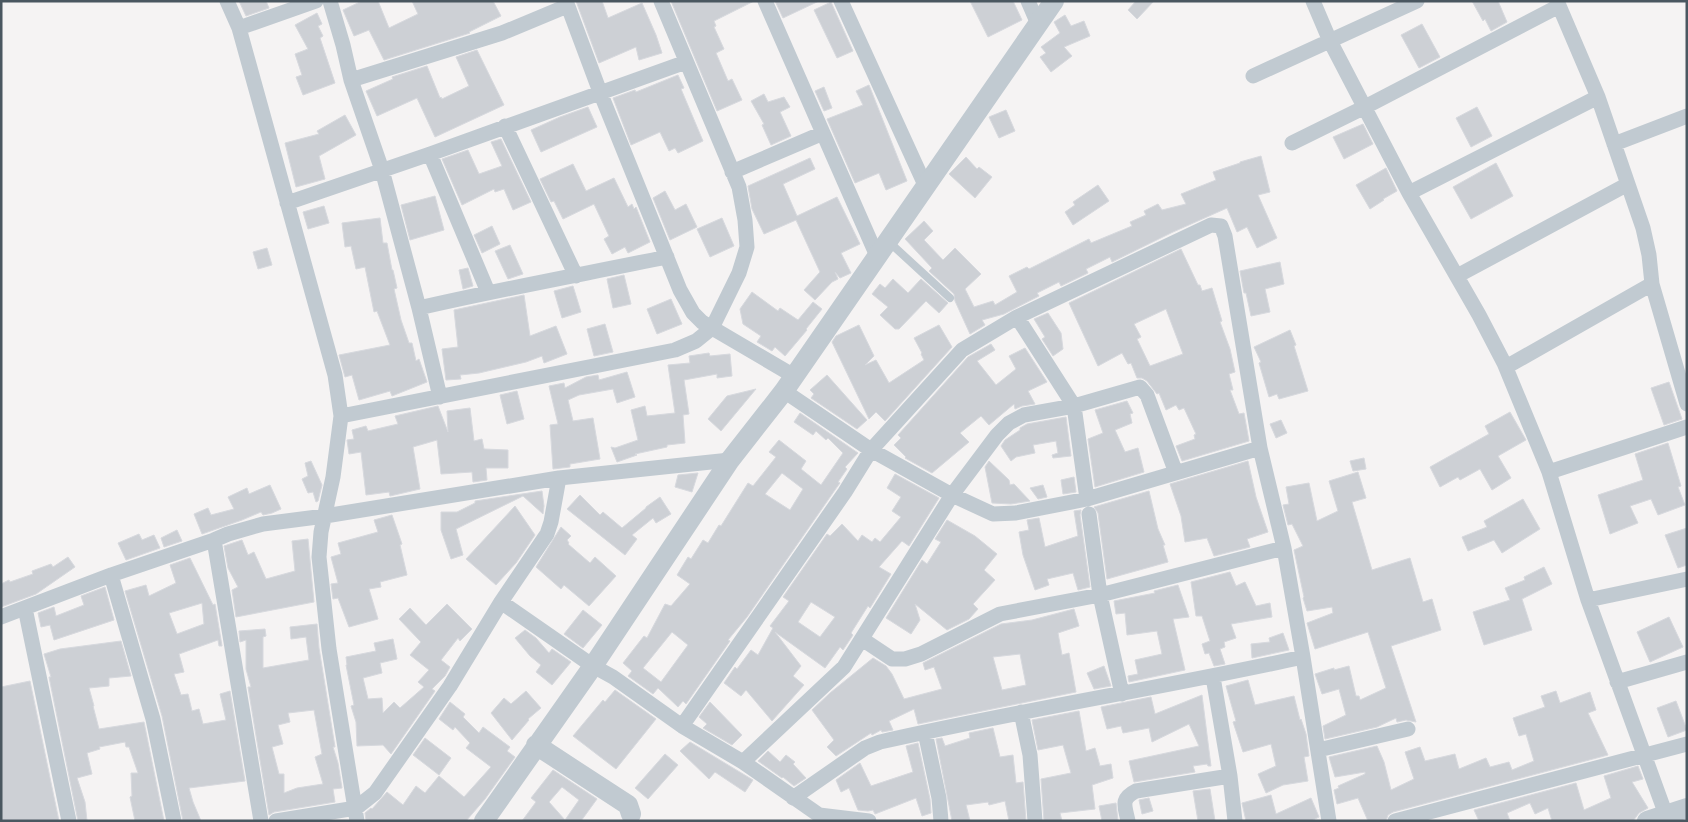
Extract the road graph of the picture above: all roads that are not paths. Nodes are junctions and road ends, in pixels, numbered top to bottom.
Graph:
1 (226, 1) edge
2 (316, 1) edge
3 (330, 1) edge
4 (661, 1) edge
5 (765, 1) edge
6 (841, 1) edge
7 (1028, 1) edge
8 (1054, 1) edge
9 (1313, 1) edge
10 (1417, 1) edge
11 (566, 4) edge
12 (1558, 4) edge
13 (1038, 24) junction
14 (239, 28) junction
15 (1330, 41) junction
16 (686, 62) junction
17 (1253, 76) dead end
18 (352, 80) junction
19 (600, 92) junction
20 (1598, 97) junction
21 (1365, 107) junction
22 (1687, 116) edge
23 (505, 126) junction
24 (823, 133) junction
25 (1292, 143) dead end
26 (1614, 144) junction
27 (430, 154) junction
28 (382, 170) junction
29 (732, 172) junction
30 (1628, 184) junction
31 (925, 185) junction
32 (1409, 193) junction
33 (287, 203) junction
34 (882, 248) junction
35 (667, 257) junction
36 (576, 276) junction
37 (1457, 276) junction
38 (1652, 284) junction
39 (488, 292) junction
40 (950, 298) dead end
41 (419, 308) junction
42 (1017, 317) junction
43 (712, 328) junction
44 (1506, 367) junction
45 (789, 384) junction
46 (440, 397) junction
47 (1687, 404) edge
48 (1074, 406) junction
49 (341, 416) junction
50 (1687, 427) edge
51 (1260, 448) junction
52 (871, 450) junction
53 (730, 460) junction
54 (1549, 472) junction
55 (1176, 473) junction
56 (559, 478) junction
57 (952, 495) junction
58 (1087, 498) junction
59 (1089, 514) dead end
60 (325, 516) junction
61 (214, 540) junction
62 (1284, 548) junction
63 (112, 575) junction
64 (1687, 579) edge
65 (1100, 595) junction
66 (1588, 600) junction
67 (501, 602) junction
68 (25, 608) junction
69 (1, 617) edge
70 (862, 639) junction
71 (1303, 657) junction
72 (1687, 662) edge
73 (593, 666) junction
74 (1213, 677) junction
75 (1617, 682) junction
76 (1122, 694) junction
77 (1021, 712) junction
78 (682, 726) junction
79 (1408, 729) dead end
80 (925, 732) junction
81 (1687, 744) edge
82 (536, 745) junction
83 (1318, 750) junction
84 (1644, 756) junction
85 (742, 762) junction
86 (1230, 776) junction
87 (793, 798) junction
88 (1687, 808) edge
89 (356, 814) edge
90 (629, 818) edge
91 (1656, 818) edge
92 (69, 821) edge
93 (174, 821) edge
94 (261, 821) edge
95 (276, 821) edge
96 (484, 821) edge
97 (869, 821) edge
98 (941, 821) edge
99 (1035, 821) edge
100 (1128, 821) edge
101 (1235, 821) edge
102 (1329, 821) edge
103 (1395, 821) edge

1 - 14 street
2 - 14 street
3 - 18 street
4 - 16 street
5 - 24 street
6 - 31 street
7 - 13 street
8 - 13 street
9 - 15 street
10 - 15 street
11 - 18 street
11 - 19 street
12 - 20 street
12 - 21 street
13 - 31 street
14 - 33 street
15 - 17 street
15 - 21 street
16 - 19 street
16 - 29 street
18 - 28 street
19 - 23 street
19 - 35 street
20 - 26 street
20 - 32 street
21 - 25 street
21 - 32 street
22 - 26 street
23 - 27 street
23 - 36 street
24 - 29 street
24 - 34 street
26 - 30 street
27 - 28 street
27 - 39 street
28 - 33 street
28 - 41 street
29 - 43 street
30 - 37 street
30 - 38 street
31 - 34 street
32 - 37 street
33 - 49 street
34 - 40 lane
34 - 45 street
35 - 36 street
35 - 43 street
36 - 39 street
37 - 44 street
38 - 44 street
38 - 47 street
39 - 41 street
41 - 46 street
42 - 48 street
42 - 51 street
42 - 52 street
43 - 45 street
43 - 46 street
44 - 54 street
45 - 52 street
45 - 53 street
46 - 49 street
48 - 55 street
48 - 57 street
48 - 58 street
49 - 60 street
50 - 54 street
51 - 55 street
51 - 62 street
52 - 57 street
52 - 78 street
53 - 56 street
53 - 73 street
54 - 66 street
55 - 58 street
56 - 60 street
56 - 67 street
57 - 58 street
57 - 70 street
59 - 65 street
60 - 61 street
60 - 89 street
61 - 63 street
61 - 94 street
62 - 65 street
62 - 71 street
63 - 68 street
63 - 93 street
64 - 66 street
65 - 70 street
65 - 76 street
66 - 75 street
67 - 73 street
67 - 89 street
68 - 69 street
68 - 92 street
70 - 85 street
71 - 74 street
71 - 83 street
72 - 75 street
73 - 78 street
73 - 82 street
74 - 76 street
74 - 86 street
75 - 84 street
76 - 77 street
77 - 80 street
77 - 99 street
78 - 85 street
79 - 83 street
80 - 87 street
80 - 98 street
81 - 84 street
82 - 90 street
82 - 96 street
83 - 102 street
84 - 91 street
84 - 103 street
85 - 87 street
86 - 100 street
86 - 101 street
87 - 97 street
88 - 91 street
89 - 95 street

